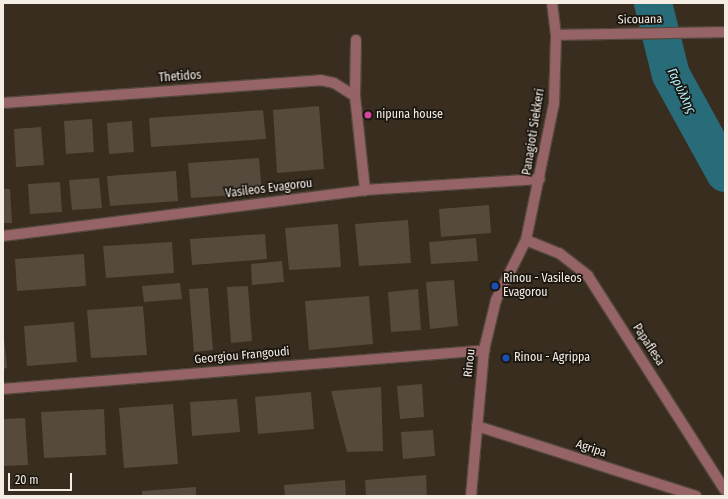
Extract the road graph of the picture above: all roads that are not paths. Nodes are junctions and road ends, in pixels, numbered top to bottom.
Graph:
1 (552, 3) edge
2 (723, 32) edge
3 (556, 35) junction
4 (356, 40) dead end
5 (355, 96) junction
6 (3, 103) edge
7 (540, 179) junction
8 (365, 190) junction
9 (3, 236) edge
10 (526, 240) junction
11 (484, 350) junction
12 (3, 389) edge
13 (477, 426) junction
14 (725, 490) edge
15 (471, 496) edge
16 (696, 496) edge

1 - 3 street, Panagioti Siekkeri
2 - 3 street, Sicouana
3 - 7 street, Panagioti Siekkeri
4 - 5 street
5 - 6 street, Thetidos
5 - 8 street
7 - 8 street, Vasileos Evagorou
7 - 10 street, Panagioti Siekkeri
8 - 9 street, Vasileos Evagorou
10 - 11 street, Rinou
10 - 14 street, Papaflesa
11 - 12 street, Georgiou Frangoudi
11 - 13 street, Rinou
13 - 15 street, Rinou
13 - 16 street, Agripa

